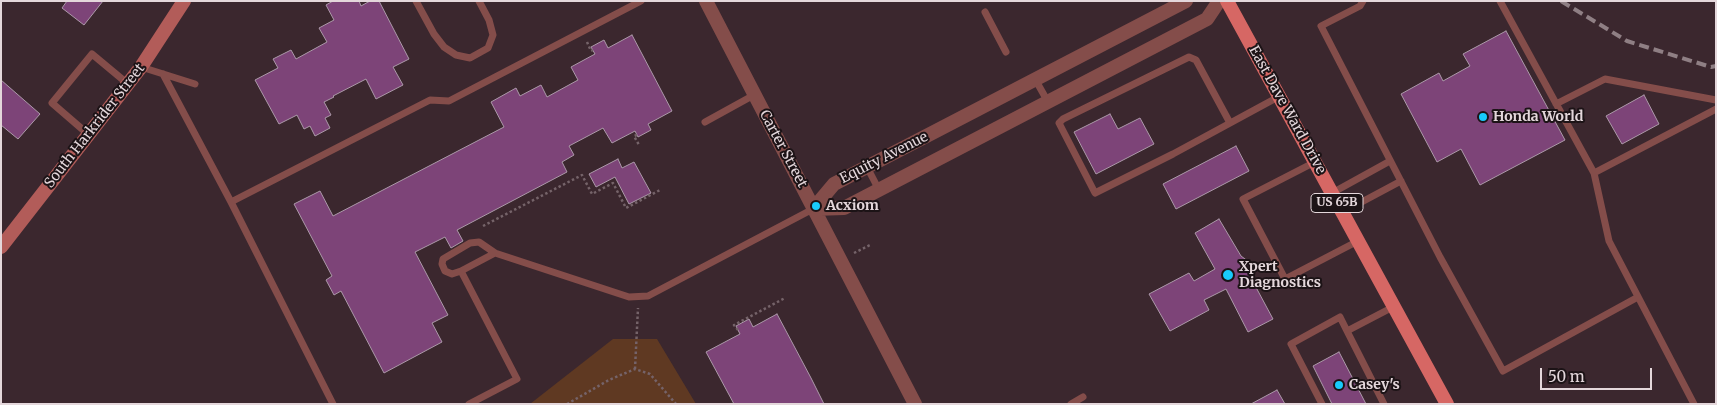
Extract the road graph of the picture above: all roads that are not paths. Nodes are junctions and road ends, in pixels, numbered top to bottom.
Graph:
1 (184, 1) edge
2 (416, 1) edge
3 (480, 1) edge
4 (641, 1) edge
5 (706, 1) edge
6 (1186, 1) edge
7 (1219, 1) edge
8 (1228, 1) edge
9 (1363, 1) edge
10 (1500, 1) edge
11 (984, 12) dead end
12 (1006, 52) dead end
13 (141, 67) junction
14 (163, 74) junction
15 (1036, 79) junction
16 (128, 84) junction
17 (195, 84) dead end
18 (754, 95) junction
19 (1280, 96) junction
20 (1716, 100) edge
21 (1048, 102) junction
22 (1556, 104) junction
23 (1716, 109) edge
24 (705, 122) dead end
25 (1230, 123) junction
26 (89, 134) junction
27 (1390, 161) junction
28 (1315, 162) junction
29 (867, 168) junction
30 (1594, 173) junction
31 (1401, 181) junction
32 (879, 190) junction
33 (1332, 193) junction
34 (231, 202) junction
35 (813, 209) junction
36 (1343, 212) junction
37 (1358, 241) junction
38 (1, 248) edge
39 (495, 253) junction
40 (461, 271) junction
41 (1638, 297) junction
42 (1393, 307) junction
43 (1347, 331) junction
44 (1083, 397) dead end
45 (333, 404) edge
46 (469, 404) edge
47 (915, 404) edge
48 (1070, 404) edge
49 (1322, 404) edge
50 (1384, 404) edge
51 (1447, 404) edge
52 (1694, 404) edge

1 - 13 main road, South Harkrider Street
2 - 3 lane
4 - 34 lane
5 - 18 street, Carter Street
6 - 15 street, Equity Avenue
7 - 21 street, Equity Avenue
8 - 19 main road, East Dave Ward Drive / US 65B
9 - 27 lane
10 - 22 lane
11 - 12 lane
13 - 14 lane
13 - 16 main road, South Harkrider Street
14 - 17 lane
14 - 34 lane
15 - 21 lane
15 - 29 street, Equity Avenue
16 - 26 main road, South Harkrider Street
16 - 26 lane
18 - 24 lane
18 - 35 street, Carter Street
19 - 25 lane
19 - 28 main road, East Dave Ward Drive / US 65B
20 - 22 lane
21 - 32 street, Equity Avenue
22 - 30 lane
23 - 30 lane
25 - 25 lane
26 - 38 main road, South Harkrider Street
27 - 31 lane
27 - 33 lane
28 - 33 main road, East Dave Ward Drive / US 65B
28 - 37 lane
29 - 32 lane
29 - 35 street, Equity Avenue
30 - 41 lane
31 - 36 lane
31 - 41 lane
32 - 35 street, Equity Avenue
33 - 36 main road, East Dave Ward Drive / US 65B
34 - 45 lane
35 - 39 lane
35 - 47 street, Carter Street
36 - 37 main road, East Dave Ward Drive / US 65B
37 - 42 main road, East Dave Ward Drive / US 65B
39 - 40 lane
39 - 40 lane
40 - 46 lane
41 - 52 lane
42 - 43 lane
42 - 51 main road, East Dave Ward Drive / US 65B
43 - 49 lane
43 - 50 lane
44 - 48 lane

